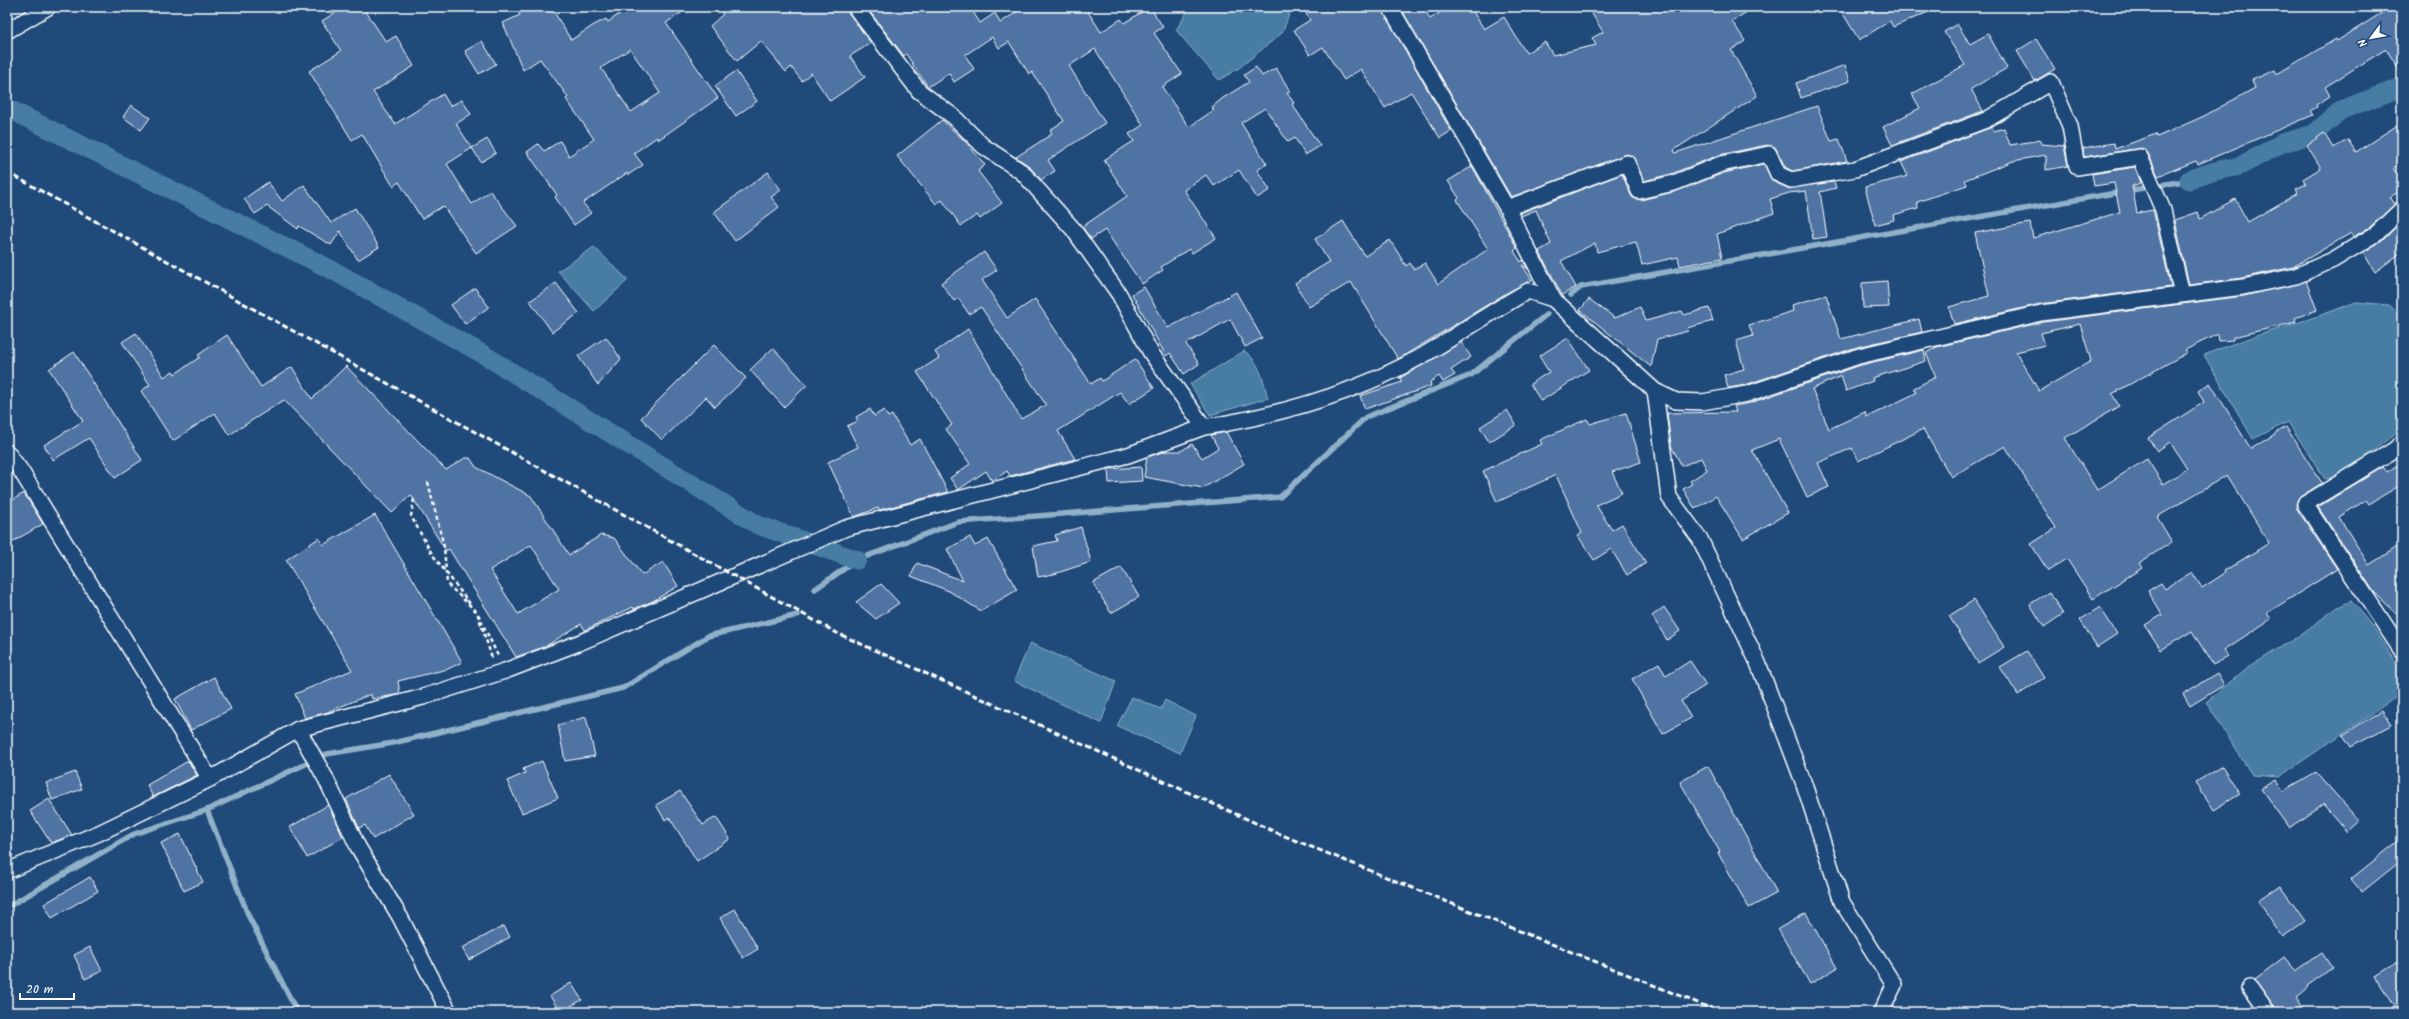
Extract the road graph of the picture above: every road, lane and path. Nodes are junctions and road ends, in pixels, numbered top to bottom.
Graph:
1 (48, 7) edge
2 (855, 7) edge
3 (1390, 7) edge
4 (7, 31) edge
5 (1507, 208) junction
6 (2401, 213) edge
7 (2182, 295) junction
8 (1553, 299) junction
9 (1655, 391) junction
10 (1204, 426) junction
11 (2402, 443) edge
12 (7, 452) edge
13 (428, 482) dead end
14 (414, 499) dead end
15 (476, 612) junction
16 (2402, 652) edge
17 (501, 673) junction
18 (298, 729) junction
19 (210, 779) junction
20 (7, 871) edge
21 (2250, 988) dead end
22 (449, 1012) edge
23 (1881, 1012) edge
24 (2267, 1012) edge

1 - 4 street
2 - 10 street
3 - 5 street
5 - 7 street
5 - 8 street
6 - 7 street
7 - 9 street
8 - 9 street
8 - 10 street
9 - 23 street
10 - 17 street
11 - 16 street
12 - 19 street
13 - 15 path
14 - 15 path
15 - 17 path
15 - 17 path
17 - 18 street
18 - 19 street
18 - 22 street
19 - 20 street
21 - 24 street

